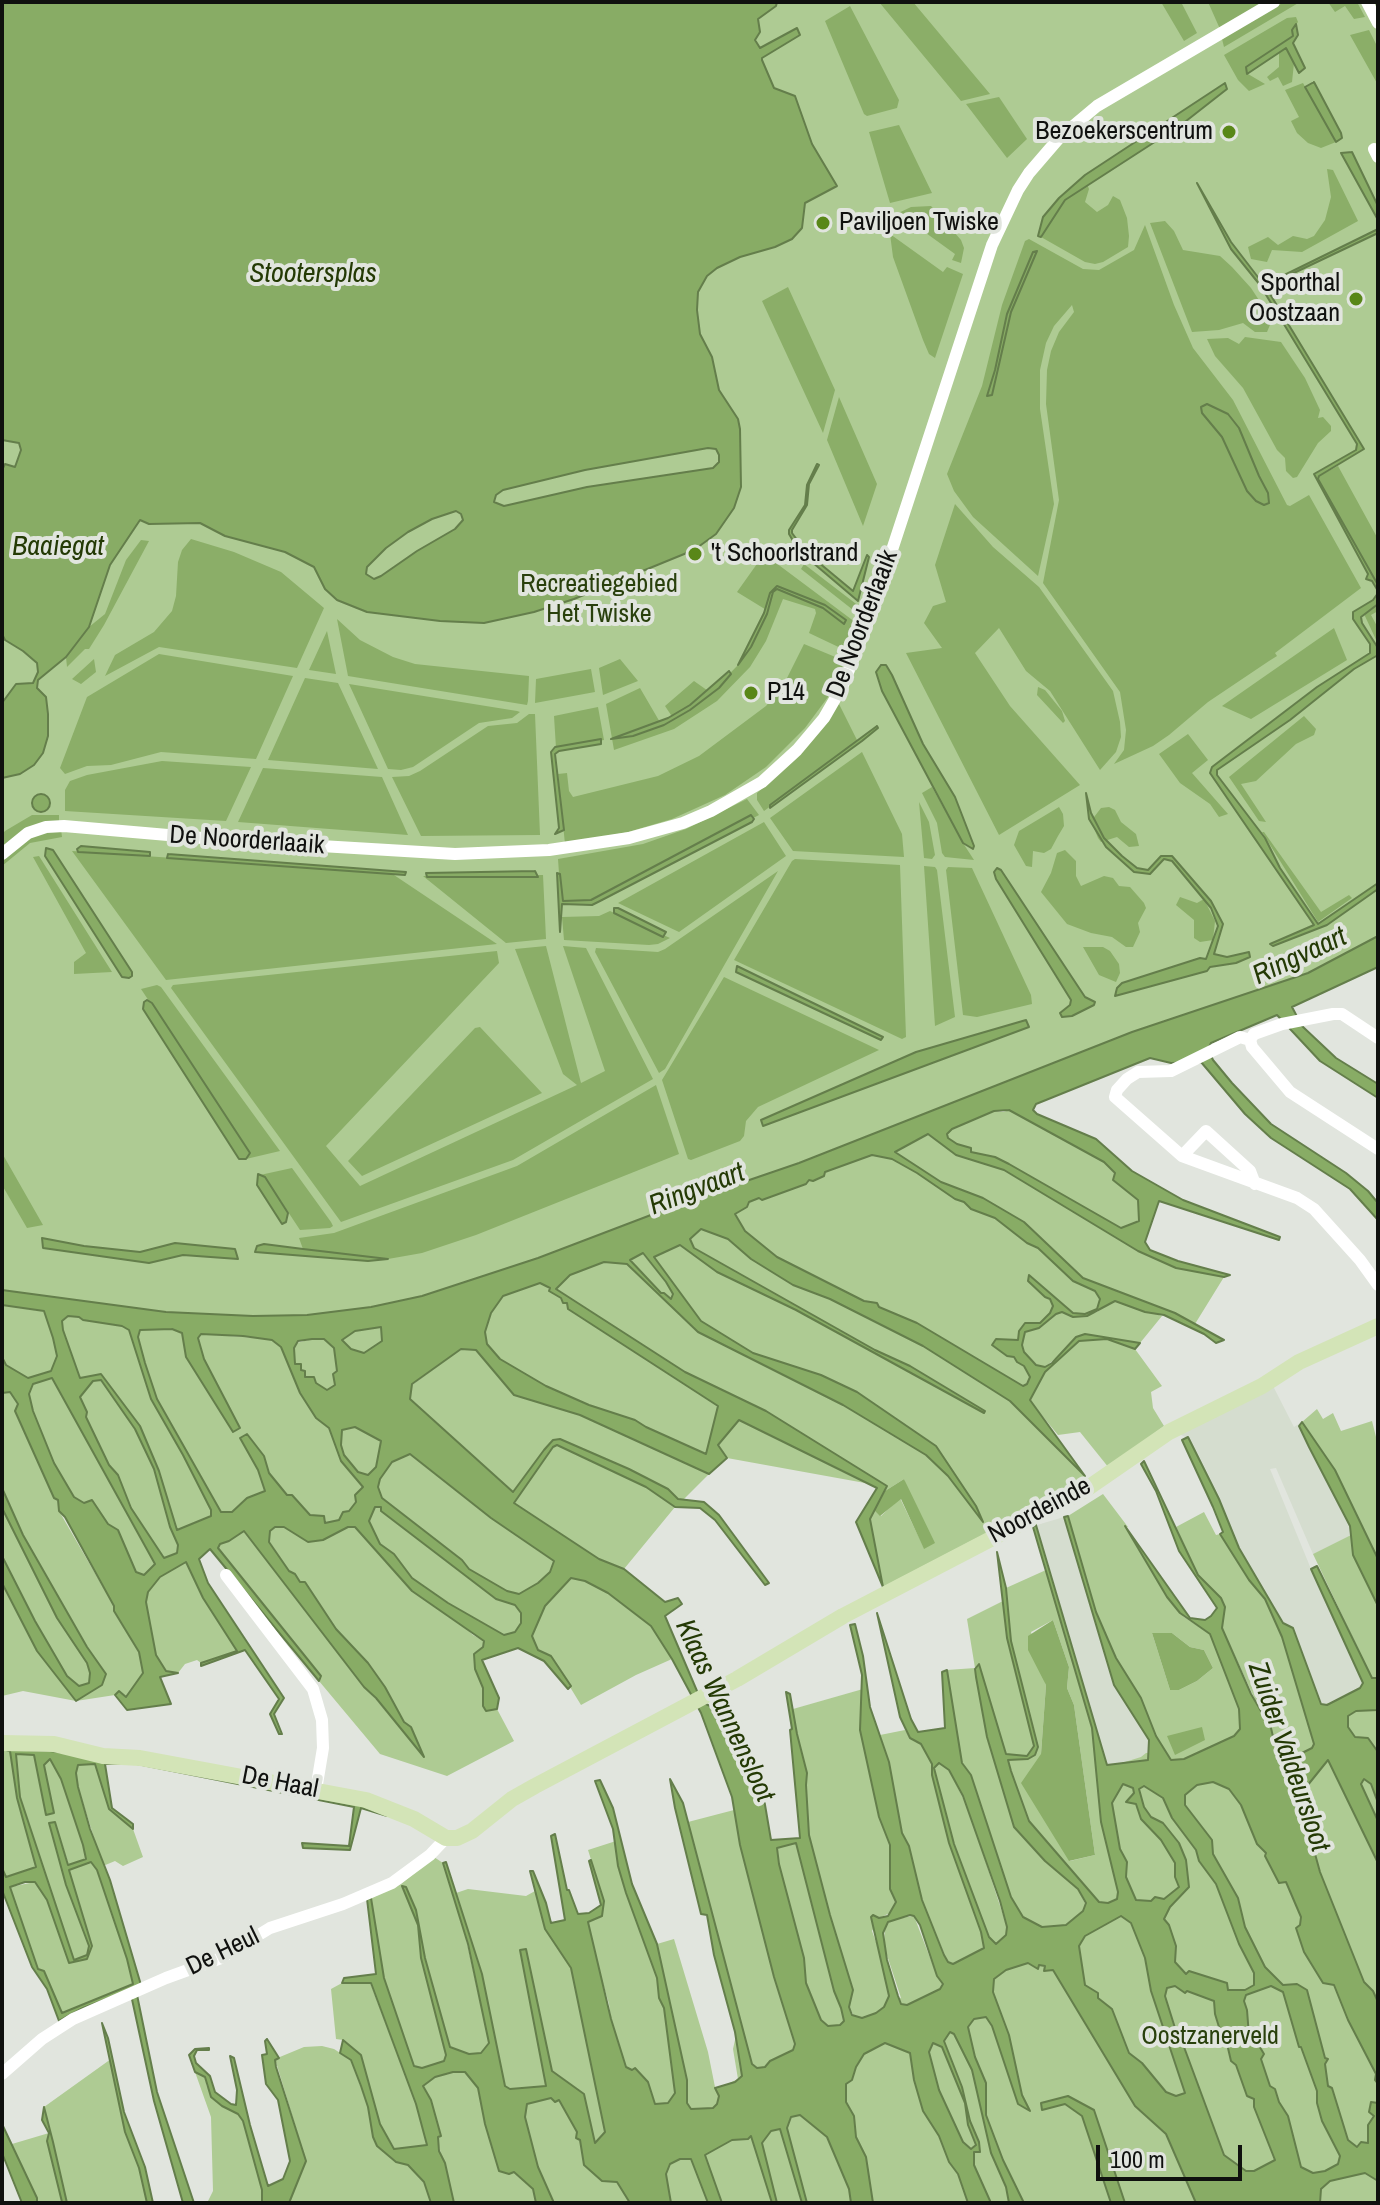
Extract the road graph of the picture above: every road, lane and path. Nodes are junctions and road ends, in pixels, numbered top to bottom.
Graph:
1 (1274, 2) edge
2 (1367, 2) edge
3 (1378, 23) edge
4 (2, 854) edge
5 (1377, 1036) edge
6 (1250, 1040) junction
7 (1378, 1149) edge
8 (1182, 1156) junction
9 (1255, 1184) junction
10 (1378, 1285) edge
11 (1378, 1326) edge
12 (226, 1575) dead end
13 (2, 1743) edge
14 (316, 1790) junction
15 (446, 1838) junction
16 (2, 2074) edge

1 - 4 street, De Noorderlaaik
2 - 3 street
5 - 6 street
6 - 7 street
6 - 8 street
8 - 9 street
8 - 9 street
9 - 10 street
11 - 15 street, Noordeinde
12 - 14 street
13 - 14 street, De Haal
14 - 15 street, De Haal
15 - 16 street, De Heul

